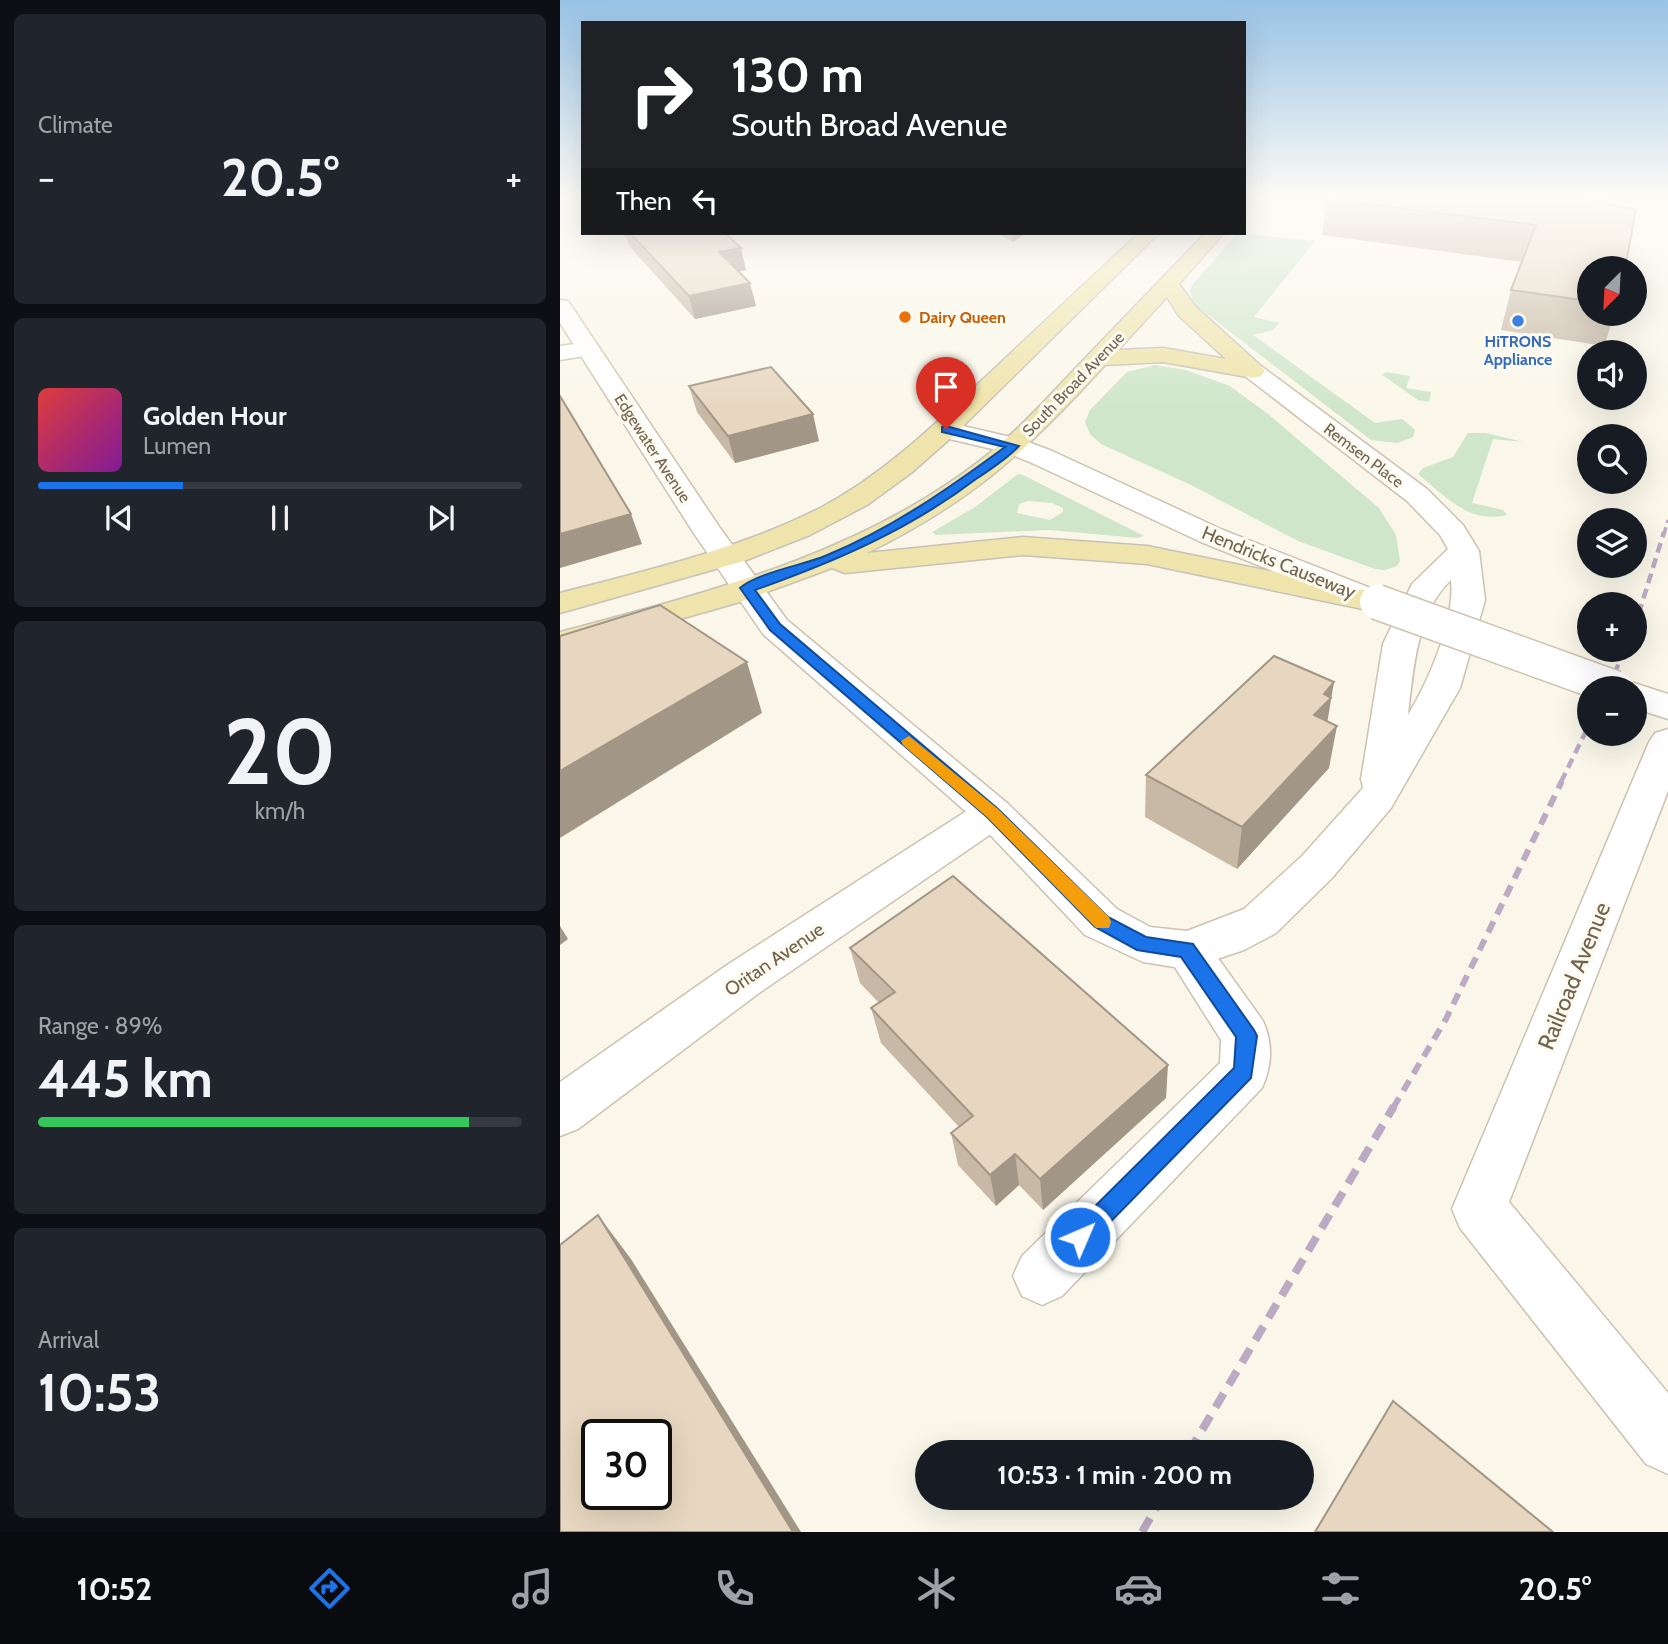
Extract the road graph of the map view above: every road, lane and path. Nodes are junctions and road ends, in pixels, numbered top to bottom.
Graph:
1 (1112, 269) edge
2 (1181, 269) edge
3 (1169, 284) junction
4 (560, 306) edge
5 (588, 349) junction
6 (560, 353) edge
7 (1098, 358) junction
8 (1253, 371) junction
9 (946, 429) junction
10 (1014, 446) junction
11 (1464, 551) junction
12 (724, 556) junction
13 (801, 570) junction
14 (747, 588) junction
15 (1377, 602) junction
16 (560, 603) edge
17 (560, 643) edge
18 (1582, 676) edge
19 (1647, 700) edge
20 (1668, 707) edge
21 (1668, 742) edge
22 (1377, 799) junction
23 (993, 813) junction
24 (1187, 950) junction
25 (560, 1112) edge
26 (1042, 1276) dead end
27 (1668, 1442) edge

1 - 9 main road
2 - 3 main road, South Broad Avenue
3 - 7 main road, South Broad Avenue
3 - 8 main road
4 - 5 street, Edgewater Avenue
5 - 6 street
5 - 12 street, Edgewater Avenue
7 - 8 main road
7 - 10 main road, South Broad Avenue
8 - 11 street, Remsen Place
9 - 10 street, Hendricks Causeway
9 - 12 main road
10 - 13 main road, South Broad Avenue
10 - 15 street, Hendricks Causeway
11 - 22 street, Remsen Place
11 - 22 street
12 - 14 street, Edgewater Avenue
12 - 16 main road
13 - 14 main road, South Broad Avenue
13 - 15 main road
14 - 17 main road, South Broad Avenue
14 - 23 street, Edgewater Avenue
15 - 18 street, Hendricks Causeway, bridge
19 - 20 street
21 - 27 street, Railroad Avenue
22 - 24 street, Remsen Place
23 - 24 street, Edgewater Avenue
23 - 25 street, Oritan Avenue
24 - 26 street

